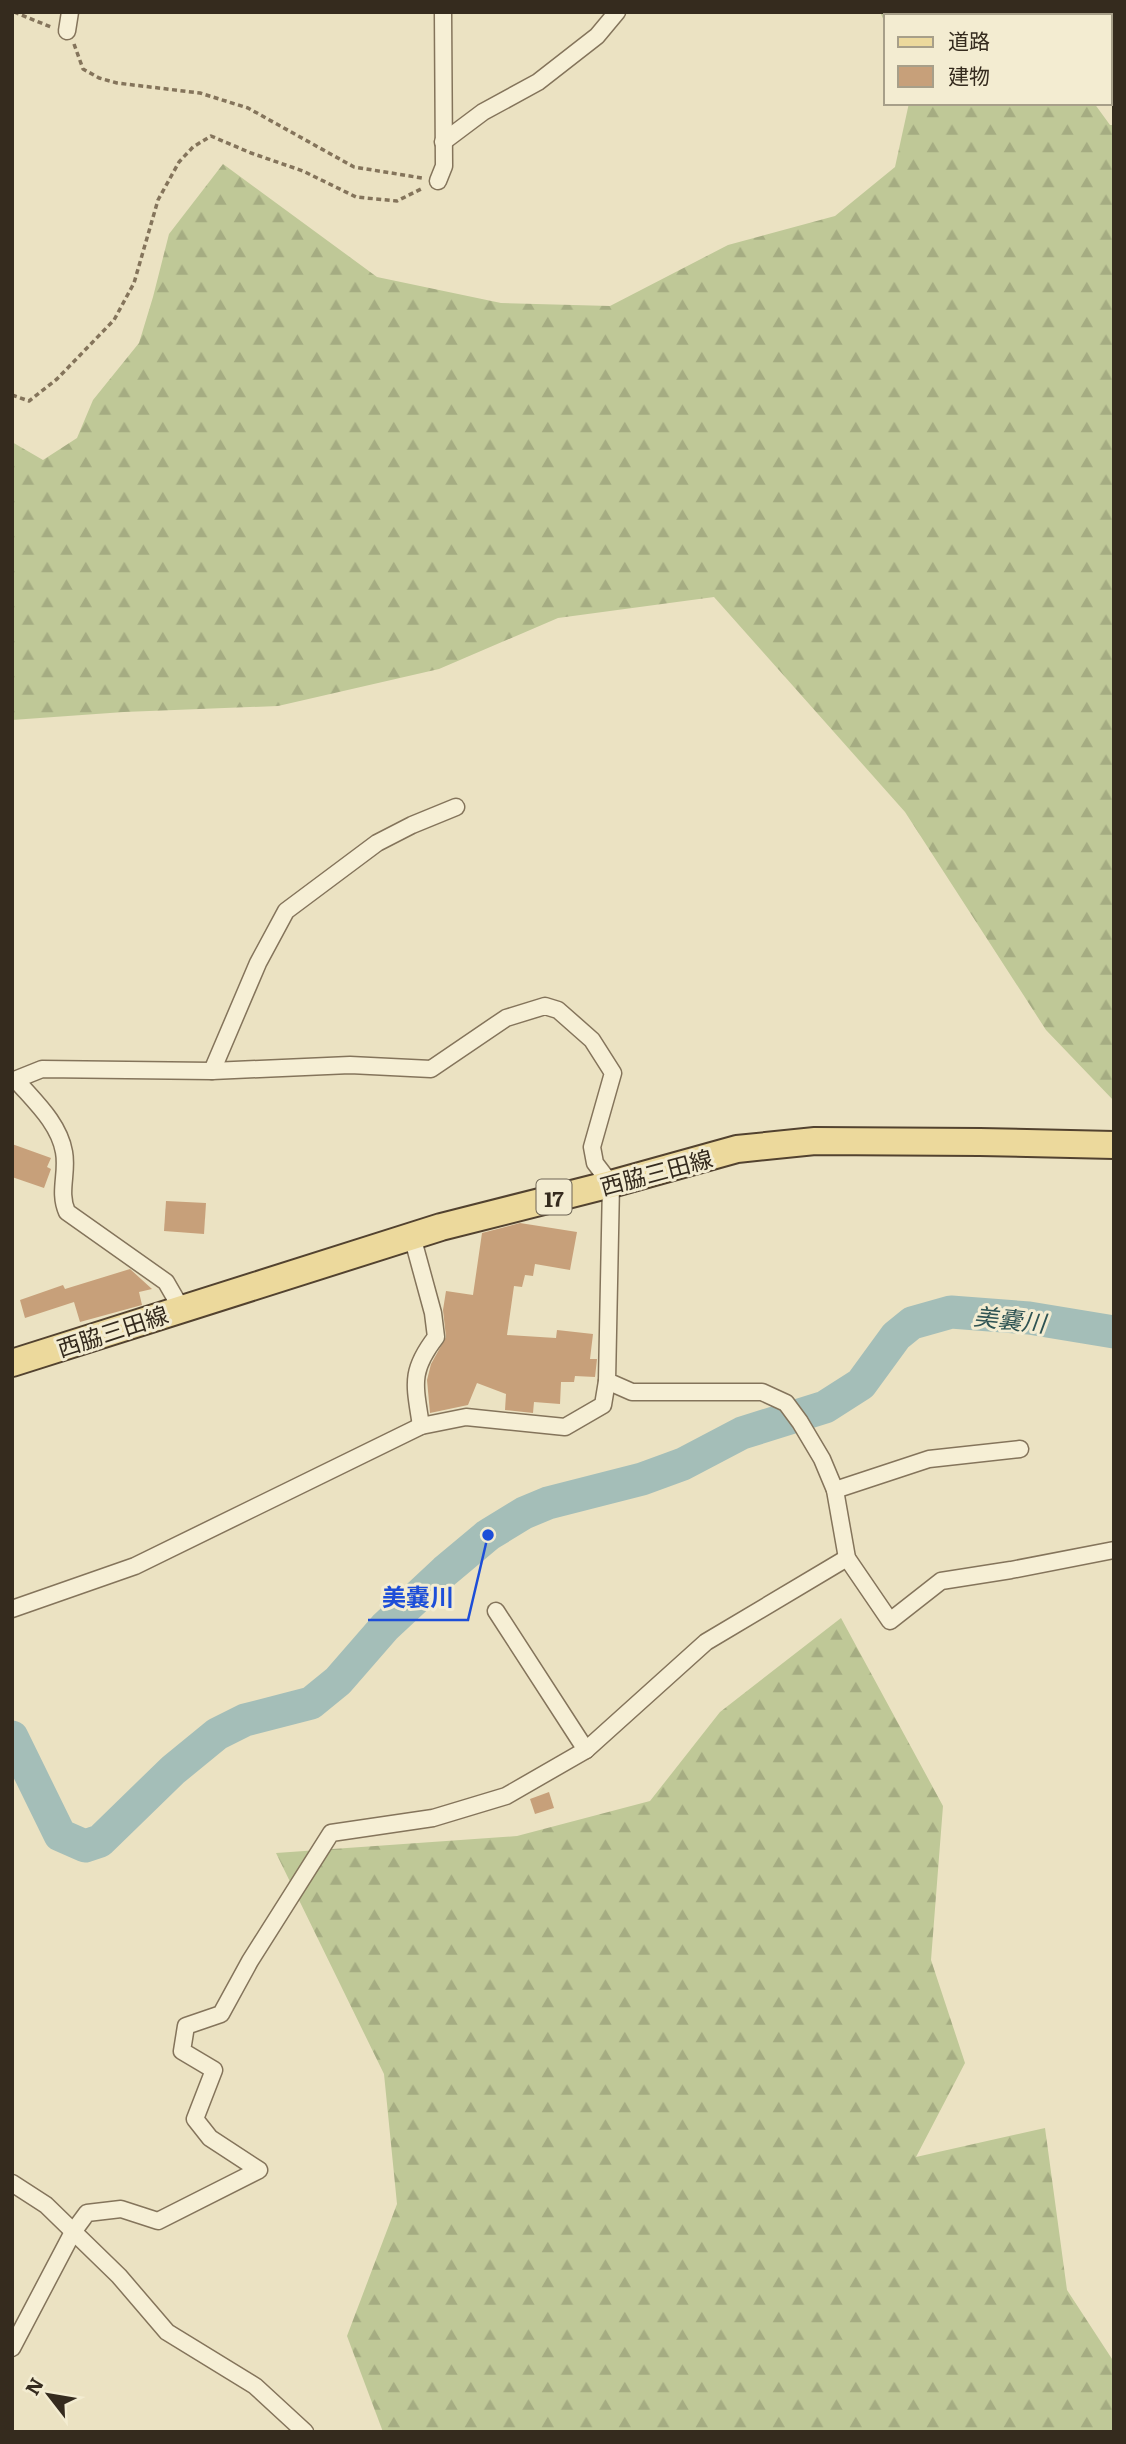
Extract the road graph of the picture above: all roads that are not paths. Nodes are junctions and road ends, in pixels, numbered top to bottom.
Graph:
1 (70, 12) edge
2 (443, 12) edge
3 (617, 12) edge
4 (67, 31) road end
5 (443, 142) junction
6 (438, 181) road end
7 (456, 807) dead end
8 (212, 1070) junction
9 (14, 1081) edge
10 (1114, 1145) edge
11 (611, 1184) junction
12 (412, 1236) junction
13 (181, 1308) junction
14 (12, 1363) edge
15 (607, 1381) junction
16 (421, 1426) junction
17 (1020, 1449) dead end
18 (835, 1490) junction
19 (1114, 1550) edge
20 (847, 1558) junction
21 (12, 1609) edge
22 (496, 1611) dead end
23 (586, 1750) junction
24 (12, 2183) edge
25 (73, 2232) junction
26 (12, 2348) edge
27 (305, 2432) edge

1 - 4 street
2 - 5 street
3 - 5 street
5 - 6 street
7 - 8 street
8 - 9 street
8 - 11 street
9 - 13 street
10 - 11 main road, 西脇三田線 / 17
11 - 12 main road, 西脇三田線 / 17
11 - 15 street
12 - 13 main road, 西脇三田線 / 17
12 - 16 street
13 - 14 main road, 西脇三田線 / 17
15 - 16 street
15 - 18 street
16 - 21 street
17 - 18 street
18 - 20 street
19 - 20 street
20 - 23 street
22 - 23 street
23 - 25 street
24 - 25 street
25 - 26 street
25 - 27 street

